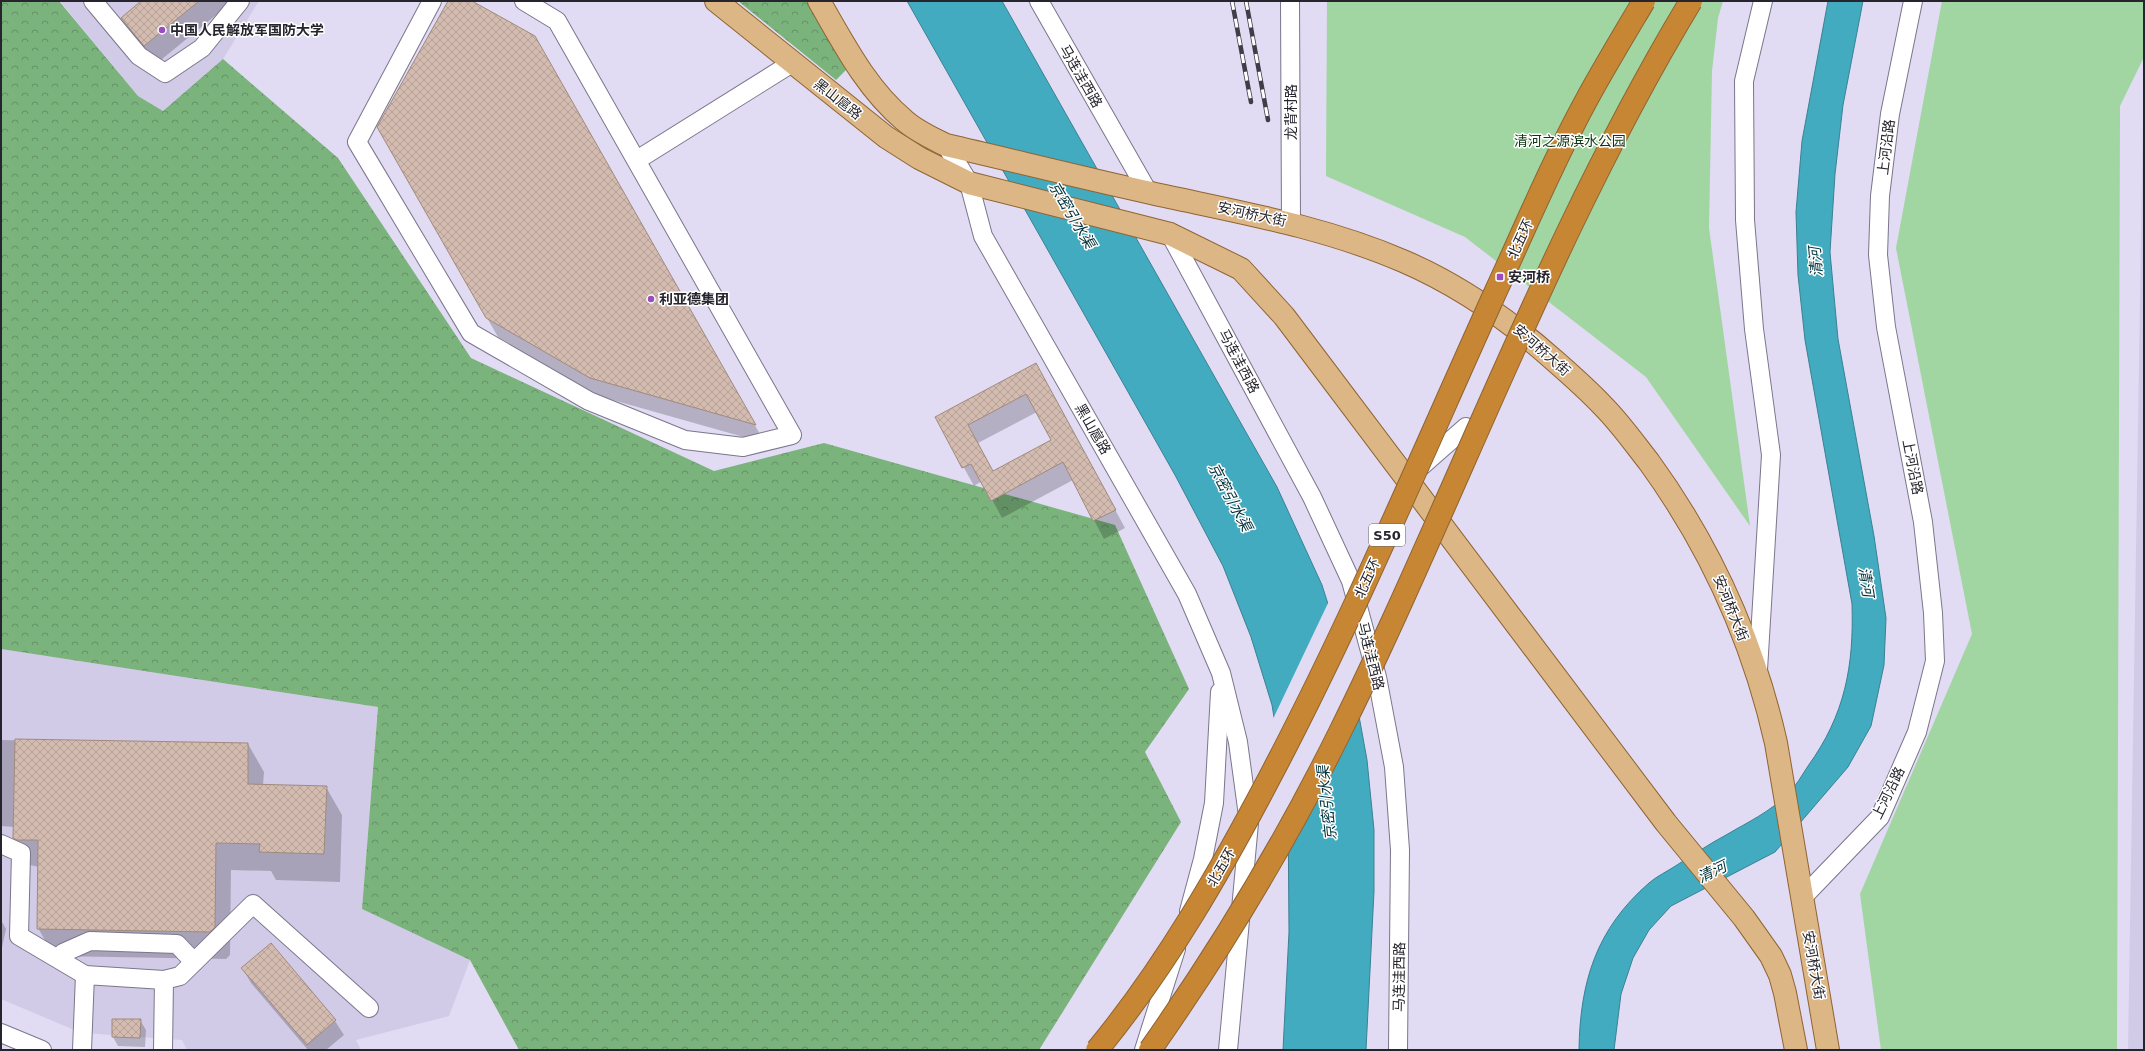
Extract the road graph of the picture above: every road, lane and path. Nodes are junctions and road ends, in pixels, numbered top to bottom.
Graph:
1 (240, 1) edge
2 (432, 1) edge
3 (524, 1) edge
4 (716, 1) edge
5 (819, 1) edge
6 (1039, 1) edge
7 (1290, 1) edge
8 (1644, 1) edge
9 (1691, 1) edge
10 (1763, 1) edge
11 (1913, 1) edge
12 (97, 2) edge
13 (792, 63) junction
14 (946, 145) junction
15 (636, 160) junction
16 (969, 183) junction
17 (1113, 183) joint
18 (1148, 192) junction
19 (1291, 223) junction
20 (1170, 234) junction
21 (1466, 428) dead end
22 (1406, 479) junction
23 (1221, 673) junction
24 (1757, 675) junction
25 (1, 844) edge
26 (1801, 888) junction
27 (58, 958) junction
28 (194, 962) junction
29 (85, 975) junction
30 (164, 980) junction
31 (369, 1008) dead end
32 (1, 1033) edge
33 (42, 1050) edge
34 (82, 1050) edge
35 (163, 1050) edge
36 (1097, 1050) edge
37 (1144, 1050) edge
38 (1150, 1050) edge
39 (1228, 1050) edge
40 (1398, 1050) edge
41 (1796, 1050) edge
42 (1828, 1050) edge

1 - 12 street
2 - 15 street
3 - 15 street
4 - 13 main road, 黑山扈路
5 - 14 main road, 黑山扈路
6 - 18 street, 马连洼西路
7 - 19 street, 龙背村路
8 - 36 highway, 北五环 / S50, bridge
9 - 38 highway, S50, bridge
10 - 24 street
11 - 26 street, 上河沿路
13 - 15 street
13 - 16 main road, 黑山扈路
14 - 16 street
14 - 17 main road, 黑山扈路
16 - 20 main road, 黑山扈路
16 - 23 street, 黑山扈路
17 - 18 main road, 安河桥大街
18 - 19 main road, 安河桥大街
19 - 24 main road, 安河桥大街
20 - 22 main road
20 - 40 street, 马连洼西路
21 - 22 street
22 - 41 main road
23 - 37 street
23 - 39 street, 黑山扈路
24 - 26 main road, 安河桥大街
25 - 27 street
26 - 42 main road, 安河桥大街
27 - 28 street
27 - 29 street
28 - 30 street
28 - 31 street
29 - 30 street
29 - 34 street
30 - 35 street
32 - 33 street

